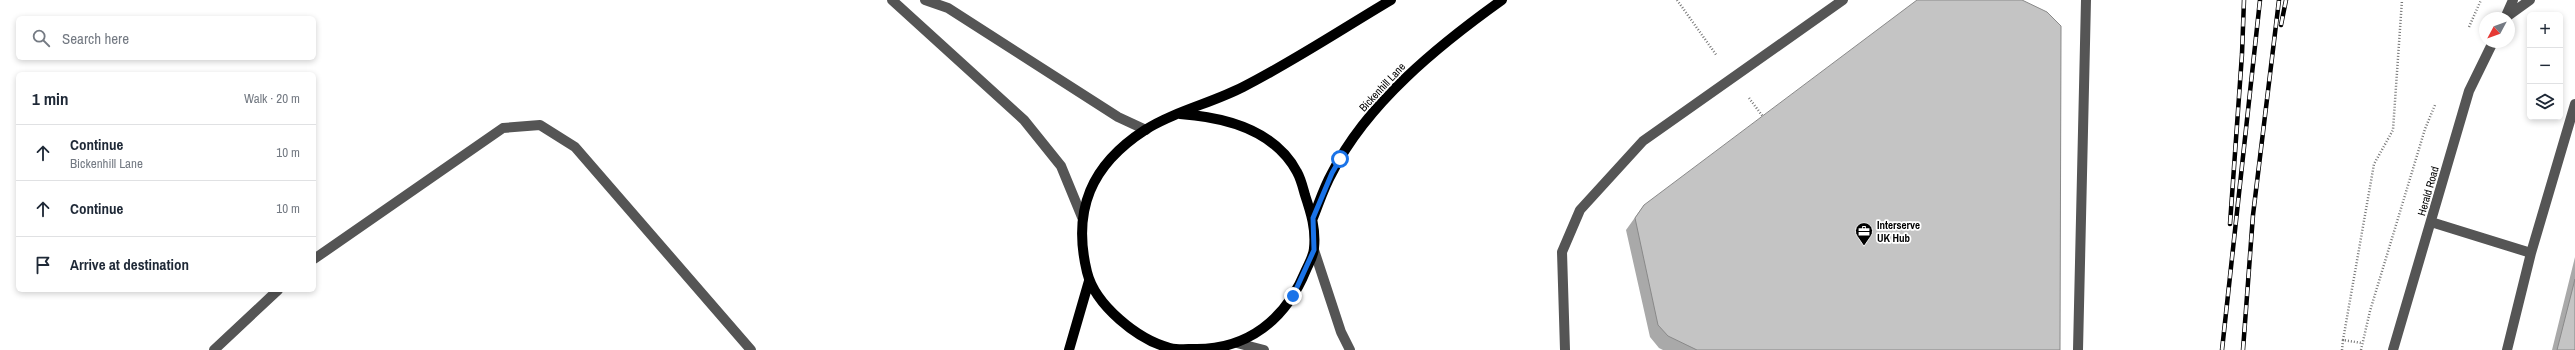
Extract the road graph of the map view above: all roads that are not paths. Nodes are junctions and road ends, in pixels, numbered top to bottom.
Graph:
1 (892, 0) edge
2 (925, 0) edge
3 (1391, 0) edge
4 (1502, 0) edge
5 (1843, 0) edge
6 (2086, 0) edge
7 (2513, 0) edge
8 (2530, 0) edge
9 (2508, 12) edge
10 (2513, 12) edge
11 (2490, 48) edge
12 (2575, 104) edge
13 (1180, 114) junction
14 (1146, 130) junction
15 (1082, 217) junction
16 (1313, 218) junction
17 (2431, 222) junction
18 (1314, 250) junction
19 (2531, 253) junction
20 (316, 258) edge
21 (1089, 281) junction
22 (276, 292) edge
23 (1237, 343) junction
24 (214, 350) edge
25 (750, 350) edge
26 (1070, 350) edge
27 (1217, 350) edge
28 (1264, 350) edge
29 (1350, 350) edge
30 (1565, 350) edge
31 (2078, 350) edge
32 (2393, 350) edge
33 (2507, 350) edge

1 - 15 street
2 - 14 street
3 - 13 main road
4 - 16 main road, Bickenhill Lane
5 - 30 street
6 - 31 street
7 - 9 street
8 - 10 street
11 - 17 street, Herald Road
12 - 19 street
13 - 14 main road
13 - 16 main road
14 - 15 main road
15 - 21 main road
16 - 18 main road
17 - 19 street
17 - 32 street, Herald Road
18 - 23 main road
18 - 29 street
19 - 33 street
20 - 25 street
21 - 26 main road
21 - 27 main road
22 - 24 street
23 - 27 main road
23 - 28 street

